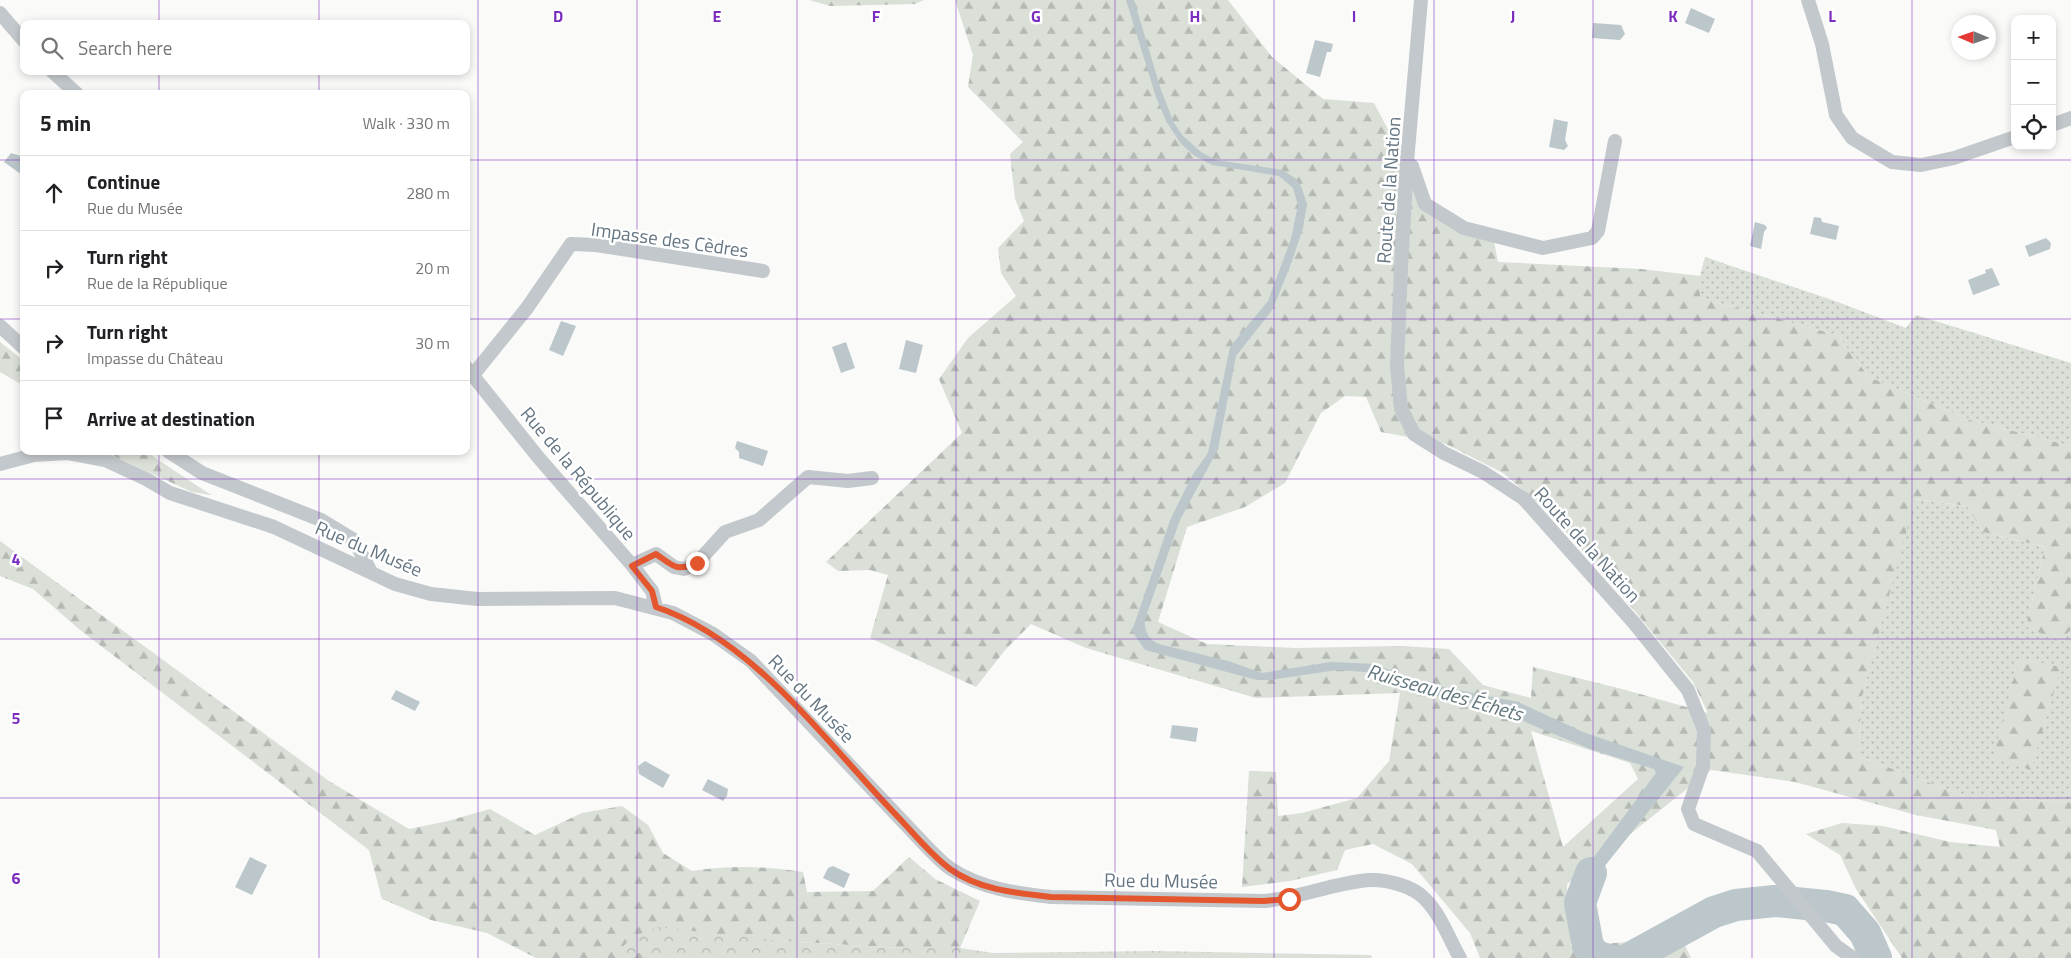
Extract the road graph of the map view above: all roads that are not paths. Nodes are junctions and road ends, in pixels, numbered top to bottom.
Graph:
1 (1421, 0) edge
2 (1808, 0) edge
3 (0, 14) edge
4 (20, 36) edge
5 (56, 75) edge
6 (73, 90) edge
7 (2071, 118) edge
8 (2056, 124) edge
9 (2011, 138) edge
10 (1615, 141) dead end
11 (1407, 162) junction
12 (763, 271) dead end
13 (0, 326) edge
14 (20, 344) edge
15 (470, 371) edge
16 (34, 455) edge
17 (79, 455) edge
18 (174, 455) edge
19 (0, 464) edge
20 (872, 478) dead end
21 (632, 566) junction
22 (371, 572) junction
23 (656, 607) junction
24 (1834, 952) edge
25 (1460, 958) edge
26 (1853, 958) edge

1 - 11 street, Route de la Nation
2 - 9 street
3 - 4 street
5 - 6 street
7 - 8 street
10 - 11 street
11 - 24 street, Route de la Nation
12 - 15 street, Impasse des Cèdres
13 - 14 street
15 - 21 street, Rue de la République
16 - 19 street, Rue du Musée
17 - 22 street, Rue du Musée
18 - 22 street
20 - 21 street
21 - 23 street, Rue de la République
22 - 23 street, Rue du Musée
23 - 25 street, Rue du Musée
24 - 26 street, Route de la Nation

